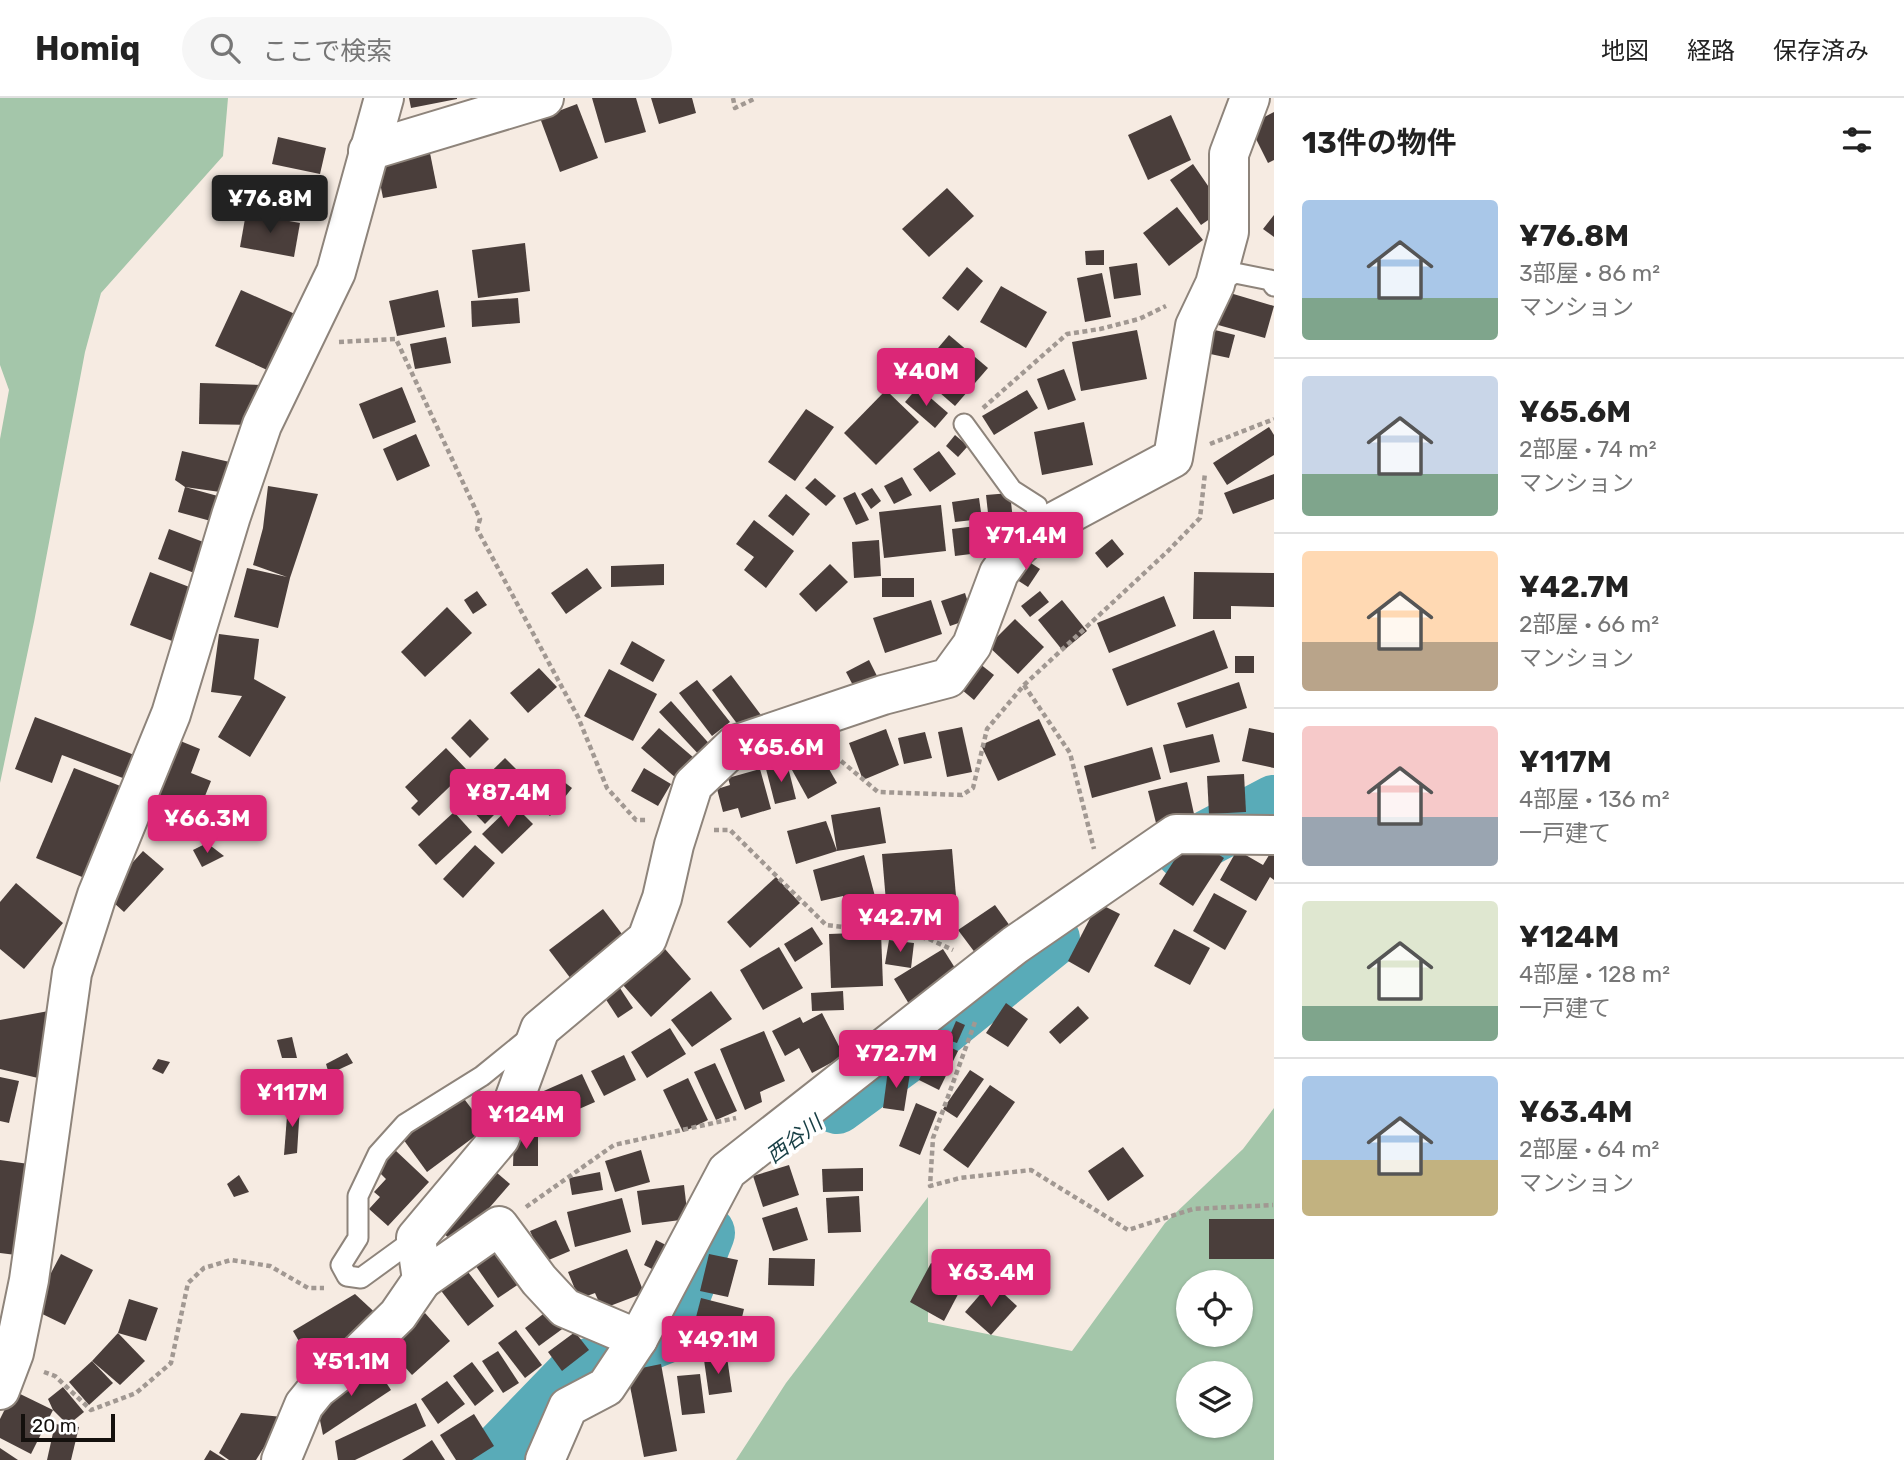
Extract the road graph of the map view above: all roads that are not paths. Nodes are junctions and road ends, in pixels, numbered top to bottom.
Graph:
1 (384, 98) edge
2 (544, 98) edge
3 (1250, 98) edge
4 (368, 151) junction
5 (1215, 284) junction
6 (1274, 286) edge
7 (964, 424) road end
8 (1035, 532) junction
9 (1274, 835) edge
10 (540, 1029) junction
11 (416, 1238) junction
12 (422, 1280) junction
13 (638, 1339) junction
14 (6, 1375) edge
15 (281, 1460) edge
16 (545, 1460) edge

1 - 4 street
2 - 4 street
3 - 5 street
4 - 14 street
5 - 6 lane
5 - 8 street
7 - 8 lane
8 - 10 street
9 - 13 street
10 - 11 street
10 - 11 lane
11 - 12 street
12 - 13 street
12 - 15 street
13 - 16 street

